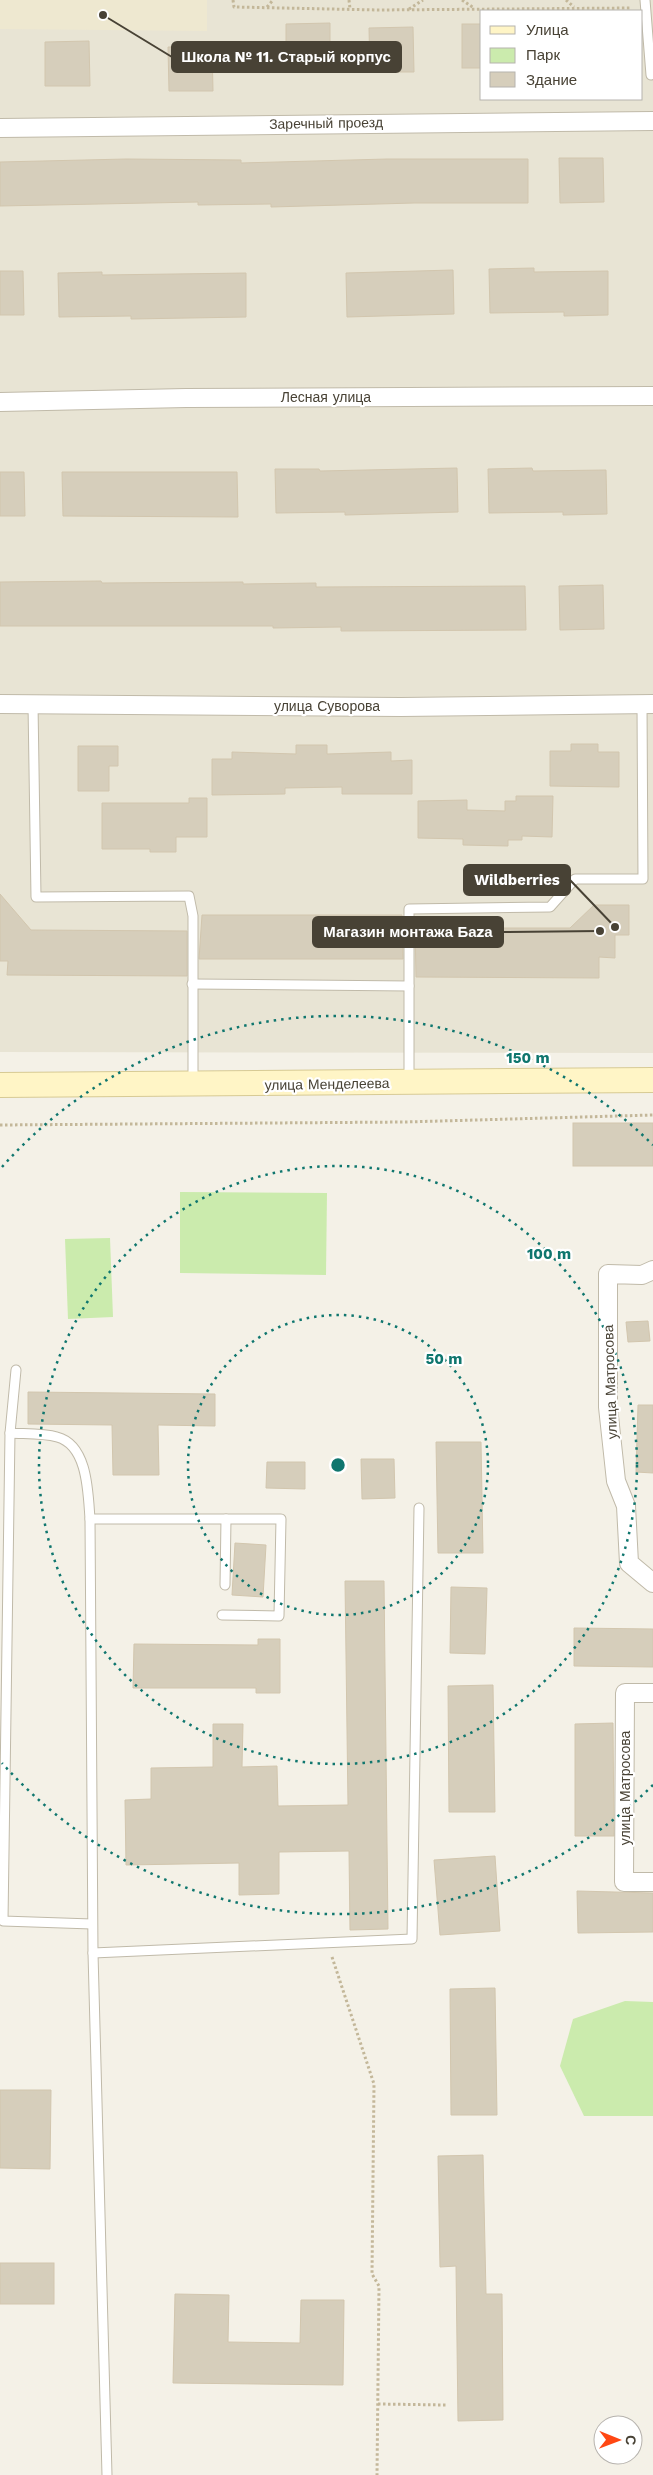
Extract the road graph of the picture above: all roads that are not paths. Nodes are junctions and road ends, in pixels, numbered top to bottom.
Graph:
1 (646, 4) edge
2 (651, 75) dead end
3 (653, 121) edge
4 (0, 128) edge
5 (653, 396) edge
6 (0, 402) edge
7 (0, 704) edge
8 (33, 704) junction
9 (648, 704) edge
10 (648, 879) edge
11 (192, 984) junction
12 (409, 986) junction
13 (653, 1080) edge
14 (409, 1083) junction
15 (0, 1085) edge
16 (193, 1085) junction
17 (653, 1270) edge
18 (16, 1370) dead end
19 (10, 1433) junction
20 (419, 1508) dead end
21 (90, 1519) junction
22 (226, 1519) junction
23 (653, 1583) edge
24 (225, 1585) dead end
25 (222, 1615) dead end
26 (653, 1693) edge
27 (653, 1882) edge
28 (92, 1924) junction
29 (93, 1953) junction
30 (107, 2475) edge

1 - 2 lane
3 - 4 street, Заречный проезд
5 - 6 street, Лесная улица
7 - 8 street, улица Суворова
8 - 9 street, улица Суворова
8 - 11 lane
9 - 10 lane
10 - 12 lane
11 - 12 lane
11 - 16 lane
12 - 14 lane
13 - 14 street, улица Менделеева
14 - 16 street, улица Менделеева
15 - 16 street, улица Менделеева
17 - 23 street, улица Матросова
18 - 19 lane
19 - 21 lane
19 - 28 lane
20 - 29 lane
21 - 22 lane
21 - 28 lane
22 - 24 lane
22 - 25 lane
26 - 27 street, улица Матросова
28 - 29 lane
29 - 30 lane

